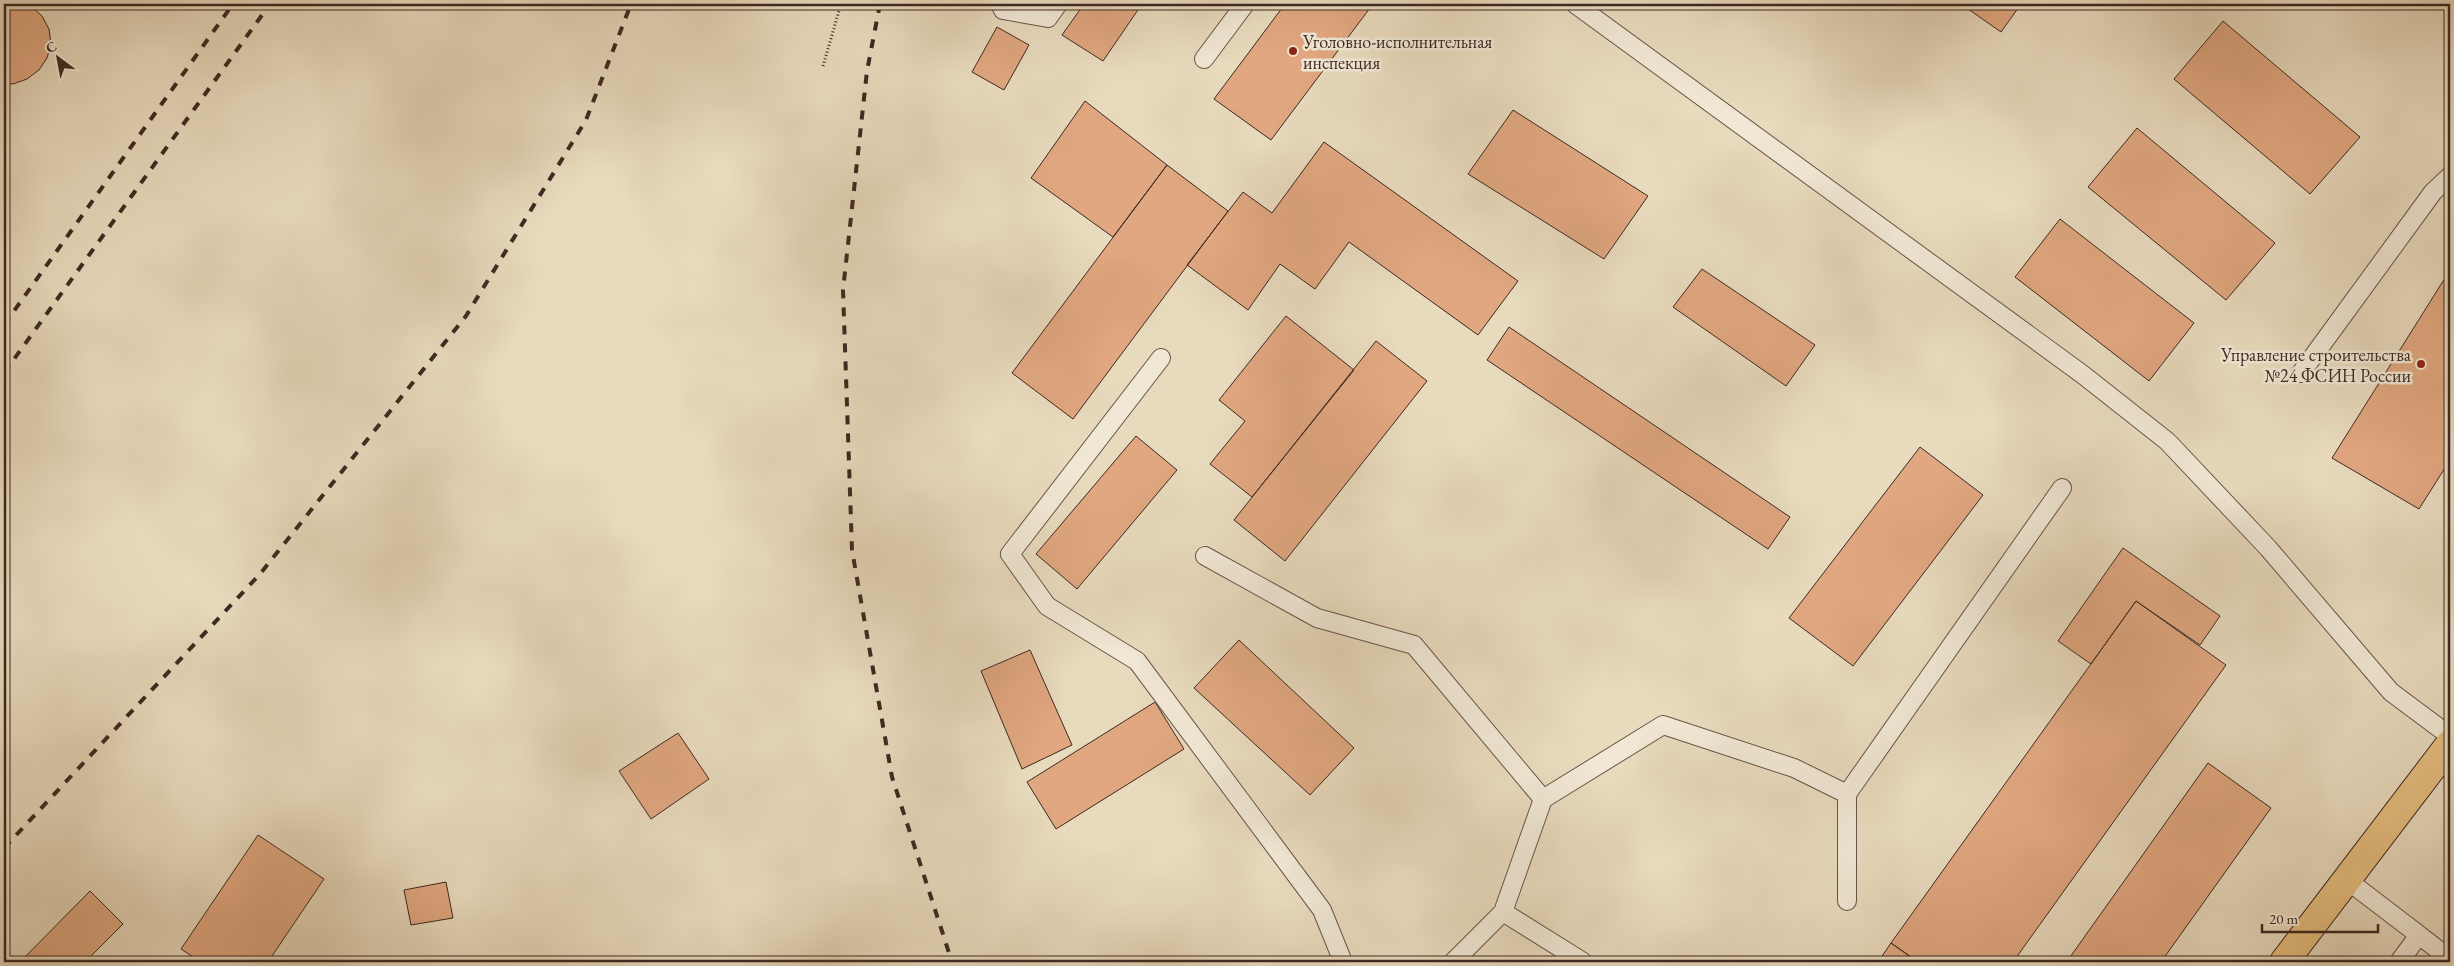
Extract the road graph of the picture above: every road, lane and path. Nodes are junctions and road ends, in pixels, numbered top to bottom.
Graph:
1 (841, 4) edge
2 (1000, 4) edge
3 (1058, 4) edge
4 (1246, 4) edge
5 (1575, 4) edge
6 (1204, 59) dead end
7 (823, 66) dead end
8 (2450, 176) edge
9 (1161, 358) dead end
10 (2301, 372) dead end
11 (2062, 488) dead end
12 (1205, 556) dead end
13 (2450, 736) edge
14 (2450, 744) edge
15 (1847, 794) junction
16 (1543, 800) junction
17 (2348, 880) junction
18 (1847, 901) dead end
19 (1503, 912) junction
20 (2419, 935) junction
21 (2450, 959) edge
22 (1343, 962) edge
23 (1453, 962) edge
24 (1583, 962) edge
25 (2284, 962) edge
26 (2399, 962) edge

1 - 7 path
2 - 3 lane
4 - 6 lane
5 - 13 lane
8 - 10 lane
9 - 22 lane
11 - 15 lane
12 - 16 lane
14 - 17 main road
15 - 16 lane
15 - 18 lane
16 - 19 lane
17 - 20 lane
17 - 25 main road
19 - 23 lane
19 - 24 lane
20 - 21 lane
20 - 26 lane

